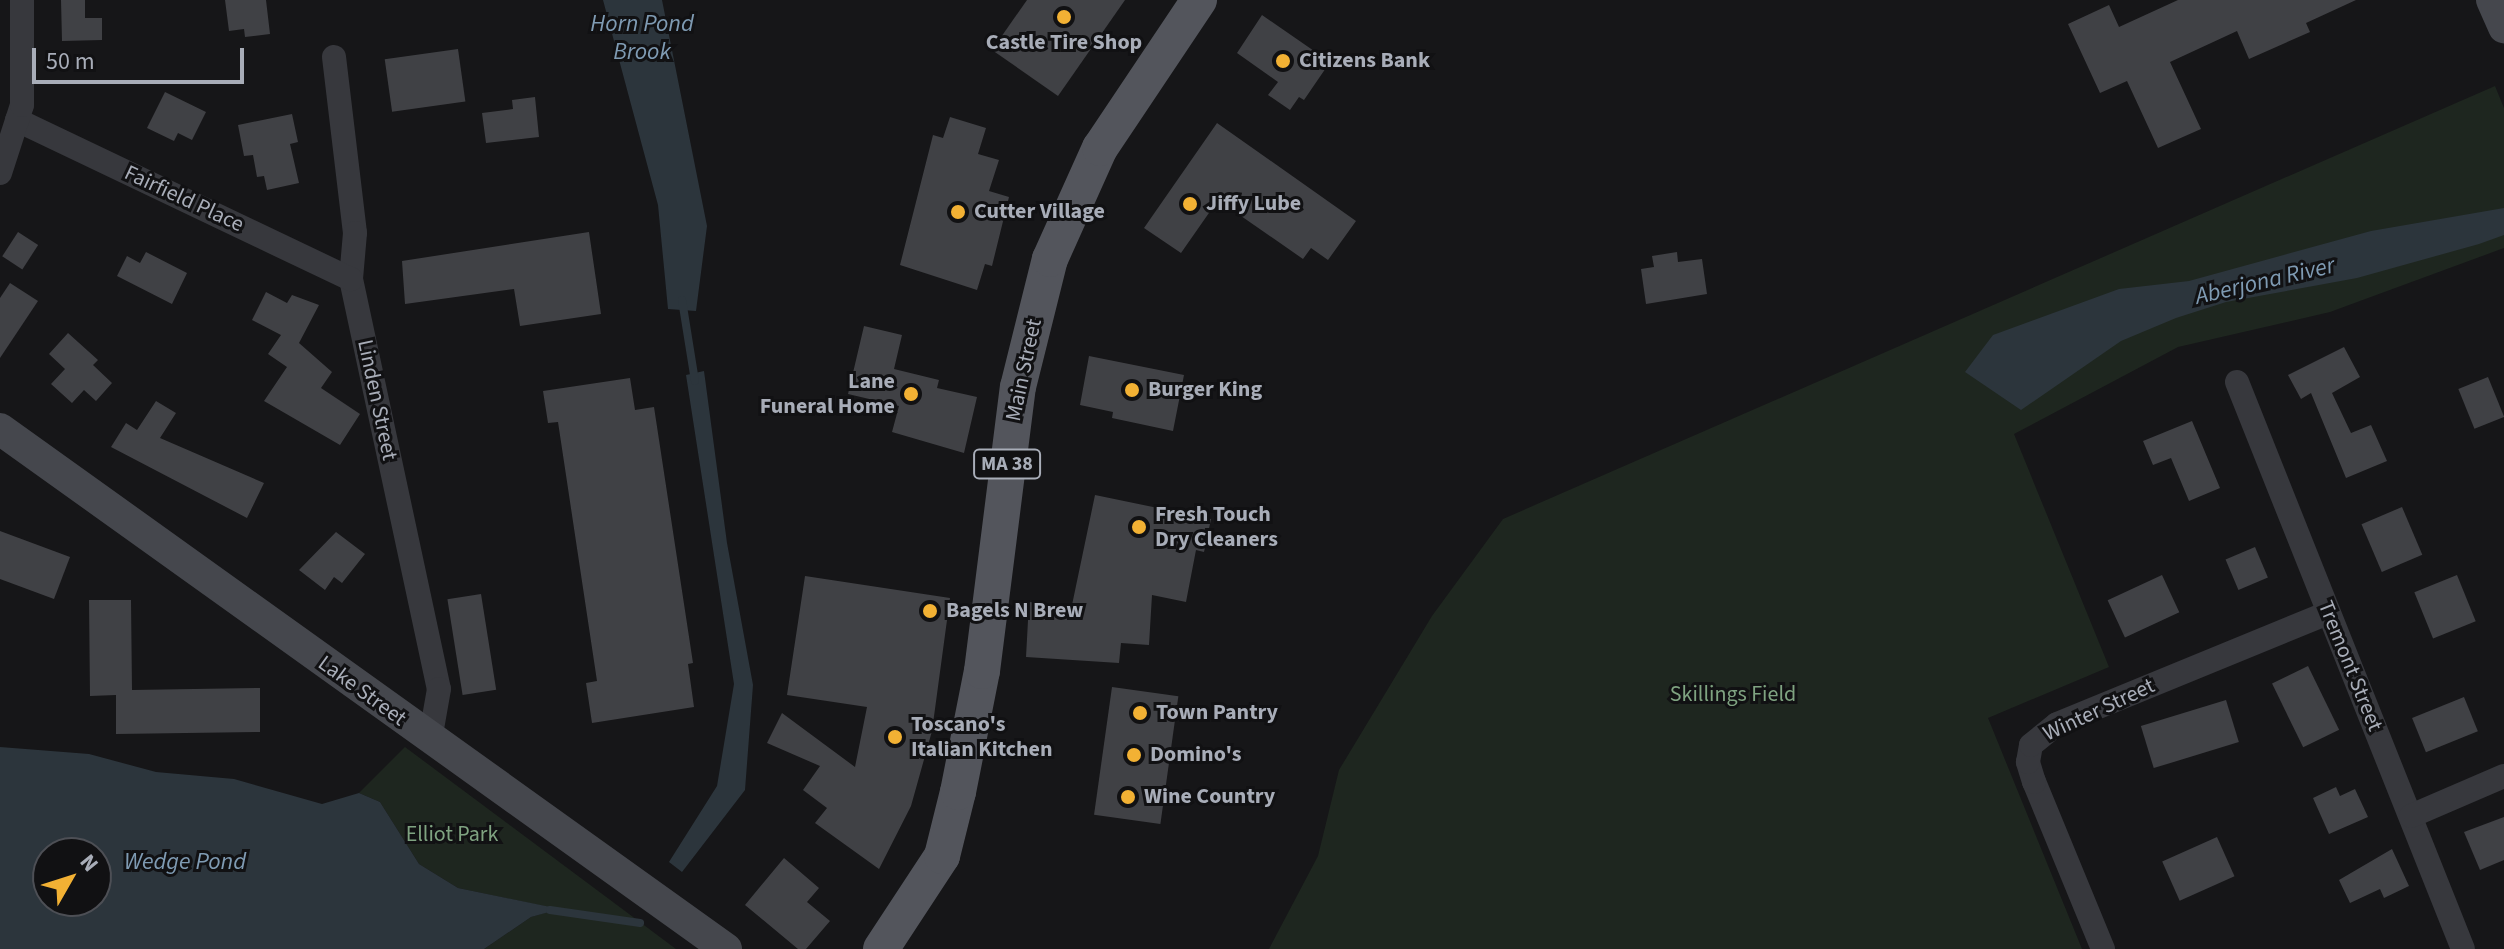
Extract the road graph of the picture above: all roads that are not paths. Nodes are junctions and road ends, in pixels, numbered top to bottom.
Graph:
1 (22, 0) edge
2 (1199, 0) edge
3 (2492, 0) edge
4 (2504, 27) edge
5 (334, 57) dead end
6 (17, 120) junction
7 (0, 173) edge
8 (351, 279) junction
9 (2237, 382) dead end
10 (0, 429) edge
11 (2328, 613) junction
12 (430, 740) junction
13 (2504, 776) edge
14 (2411, 816) junction
15 (726, 949) edge
16 (881, 949) edge
17 (2103, 949) edge
18 (2463, 949) edge

1 - 6 street
2 - 16 main road, Main Street / MA 38
3 - 4 street
5 - 8 street, Linden Street
6 - 7 street
6 - 8 street, Fairfield Place
8 - 12 street, Linden Street
9 - 11 street, Tremont Street
10 - 12 street, Lake Street
11 - 14 street, Tremont Street
11 - 17 street, Winter Street
12 - 15 street, Lake Street
13 - 14 street
14 - 18 street, Tremont Street

